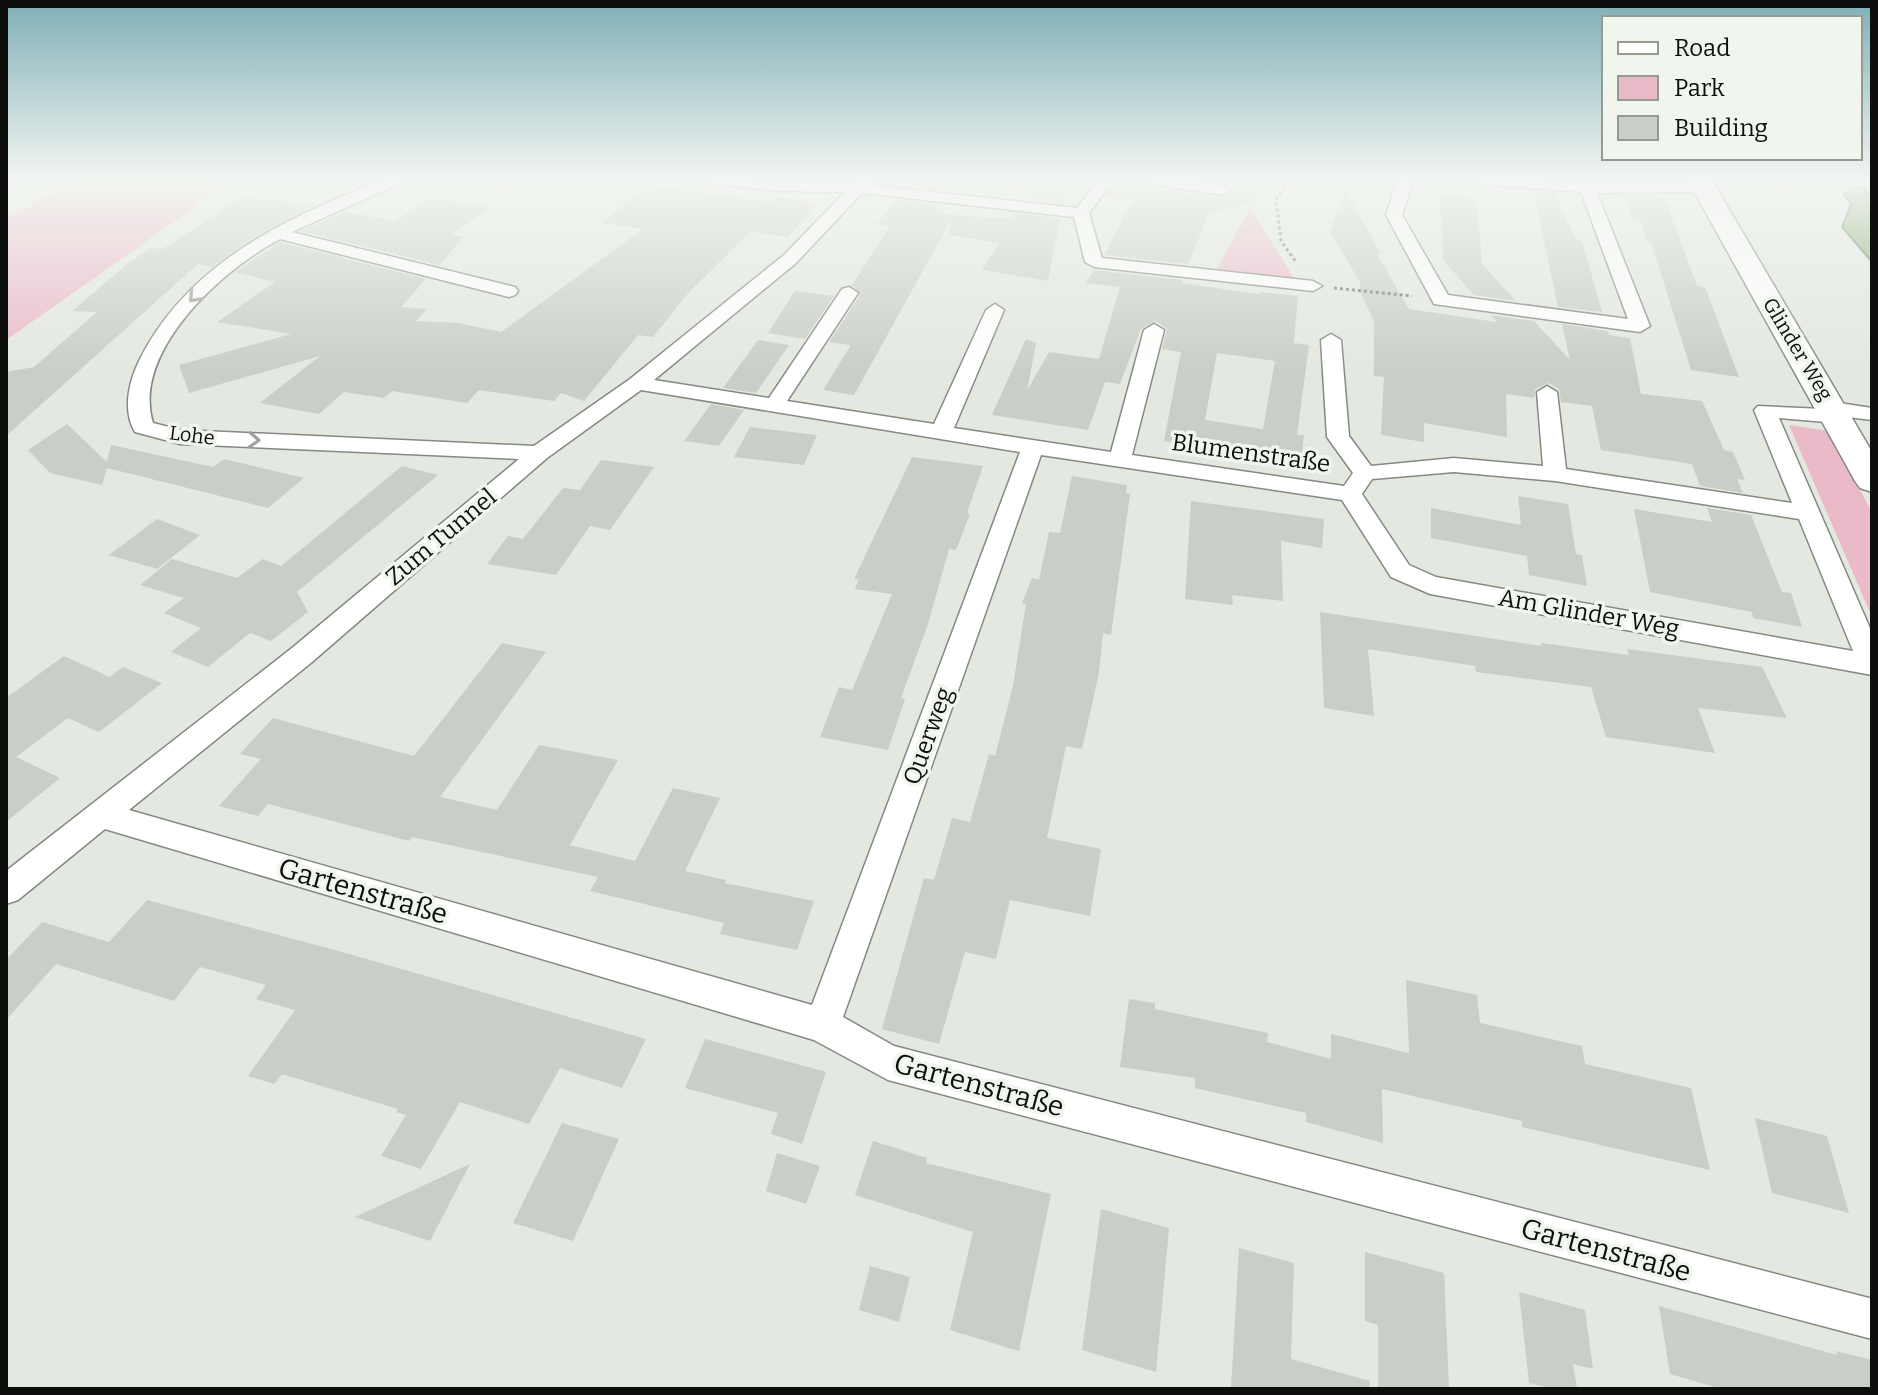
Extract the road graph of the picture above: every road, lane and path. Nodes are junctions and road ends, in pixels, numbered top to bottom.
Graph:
1 (260, 242) edge
2 (313, 242) edge
3 (806, 242) edge
4 (1089, 242) edge
5 (1282, 242) edge
6 (1409, 242) edge
7 (1608, 242) edge
8 (1735, 242) edge
9 (1313, 286) junction
10 (509, 291) dead end
11 (849, 293) dead end
12 (1441, 300) junction
13 (995, 310) dead end
14 (1154, 330) dead end
15 (1331, 340) dead end
16 (637, 383) junction
17 (1547, 392) dead end
18 (775, 404) junction
19 (1835, 413) junction
20 (1872, 414) edge
21 (941, 432) junction
22 (1033, 447) junction
23 (539, 453) junction
24 (1120, 460) junction
25 (1555, 474) junction
26 (1872, 481) edge
27 (1357, 483) junction
28 (1809, 513) junction
29 (1872, 664) edge
30 (101, 815) junction
31 (6, 890) edge
32 (822, 1025) junction
33 (1869, 1319) dead end

1 -> 23 street, Lohe
2 - 10 street
3 - 16 street, Zum Tunnel
4 - 9 street
5 - 9 path
6 - 12 street
7 - 12 street
8 - 19 street, Glinder Weg
9 - 12 path
11 - 18 street
13 - 21 street
14 - 24 street
15 - 27 street, Am Glinder Weg
16 - 18 street, Blumenstraße
16 - 23 street, Zum Tunnel
17 - 25 street
18 - 21 street, Blumenstraße
19 - 20 street
19 - 26 street, Glinder Weg
19 - 28 street, Am Glinder Weg
21 - 22 street, Blumenstraße
22 - 24 street, Blumenstraße
22 - 32 street, Querweg
23 - 30 street, Zum Tunnel
24 - 27 street, Blumenstraße
25 - 27 street, Blumenstraße
25 - 28 street, Blumenstraße
27 - 29 street, Am Glinder Weg
28 - 29 street, Am Glinder Weg
30 - 31 street, Zum Tunnel
30 - 32 street, Gartenstraße
32 - 33 street, Gartenstraße

